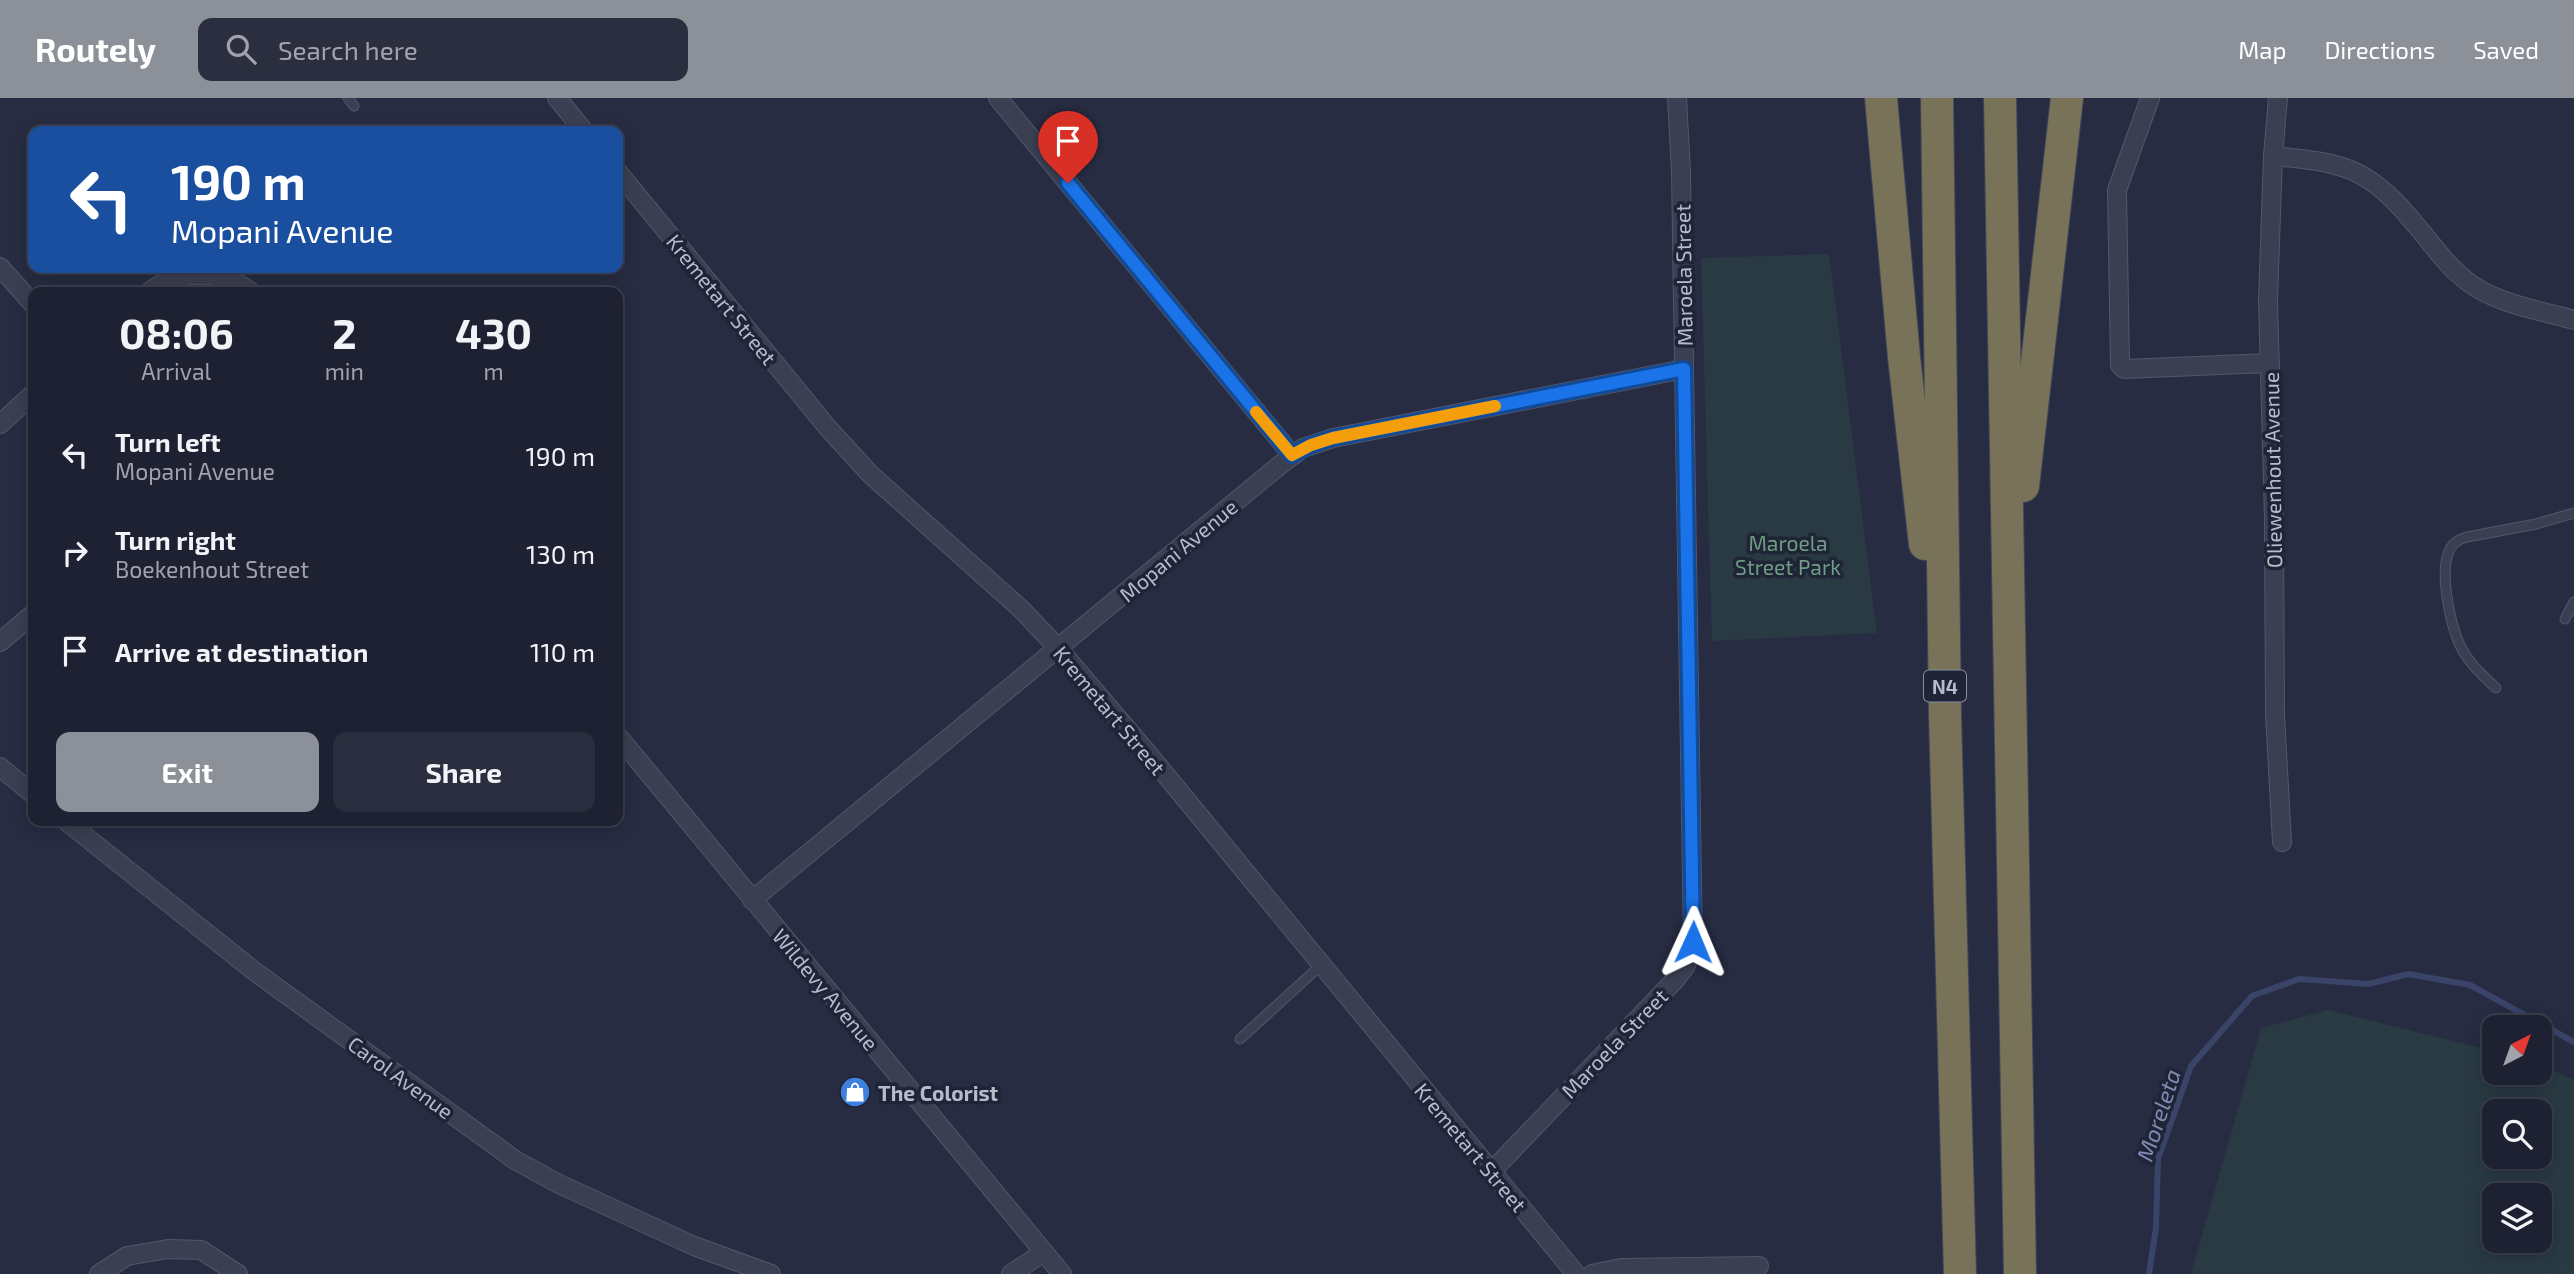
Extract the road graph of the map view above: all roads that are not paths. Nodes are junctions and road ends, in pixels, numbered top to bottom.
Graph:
1 (557, 98) edge
2 (998, 98) edge
3 (1677, 98) edge
4 (1881, 98) edge
5 (1937, 98) edge
6 (2000, 98) edge
7 (2067, 98) edge
8 (2150, 98) edge
9 (2278, 98) edge
10 (580, 126) edge
11 (2273, 156) junction
12 (623, 178) edge
13 (0, 267) edge
14 (159, 287) edge
15 (242, 287) edge
16 (28, 298) edge
17 (2574, 320) edge
18 (2270, 363) junction
19 (1684, 369) junction
20 (28, 399) edge
21 (0, 424) edge
22 (1292, 455) junction
23 (2574, 513) edge
24 (2574, 602) edge
25 (2010, 611) junction
26 (28, 618) edge
27 (2565, 619) dead end
28 (0, 642) edge
29 (1058, 648) junction
30 (2496, 688) dead end
31 (1945, 715) junction
32 (623, 742) edge
33 (0, 767) edge
34 (28, 790) edge
35 (72, 826) edge
36 (2282, 842) dead end
37 (752, 900) junction
38 (1321, 965) junction
39 (1240, 1039) dead end
40 (1492, 1171) junction
41 (1044, 1252) junction
42 (1759, 1266) dead end
43 (99, 1274) edge
44 (238, 1274) edge
45 (771, 1274) edge
46 (1011, 1274) edge
47 (1062, 1274) edge
48 (1576, 1274) edge
49 (1592, 1274) edge
50 (1960, 1274) edge
51 (2021, 1274) edge

1 - 10 street
2 - 22 street
3 - 19 street, Maroela Street
4 - 31 highway
5 - 31 highway, N4
6 - 25 highway
7 - 25 highway
8 - 18 street
9 - 11 street, Oliewenhout Avenue
11 - 17 street
11 - 18 street, Oliewenhout Avenue
12 - 29 street, Kremetart Street
13 - 16 street
14 - 15 street
18 - 36 street, Oliewenhout Avenue
19 - 22 street, Mopani Avenue
19 - 40 street, Maroela Street
20 - 21 street
22 - 29 street, Mopani Avenue
23 - 30 lane
24 - 27 lane
25 - 51 highway
26 - 28 street
29 - 37 street, Mopani Avenue
29 - 38 street, Kremetart Street
31 - 50 highway, N4
32 - 37 street, Wildevy Avenue
33 - 34 street
35 - 45 street, Carol Avenue
37 - 41 street, Wildevy Avenue
38 - 39 lane
38 - 40 street, Kremetart Street
40 - 48 street, Kremetart Street
41 - 46 street
41 - 47 street, Wildevy Avenue
42 - 49 street
43 - 44 street

